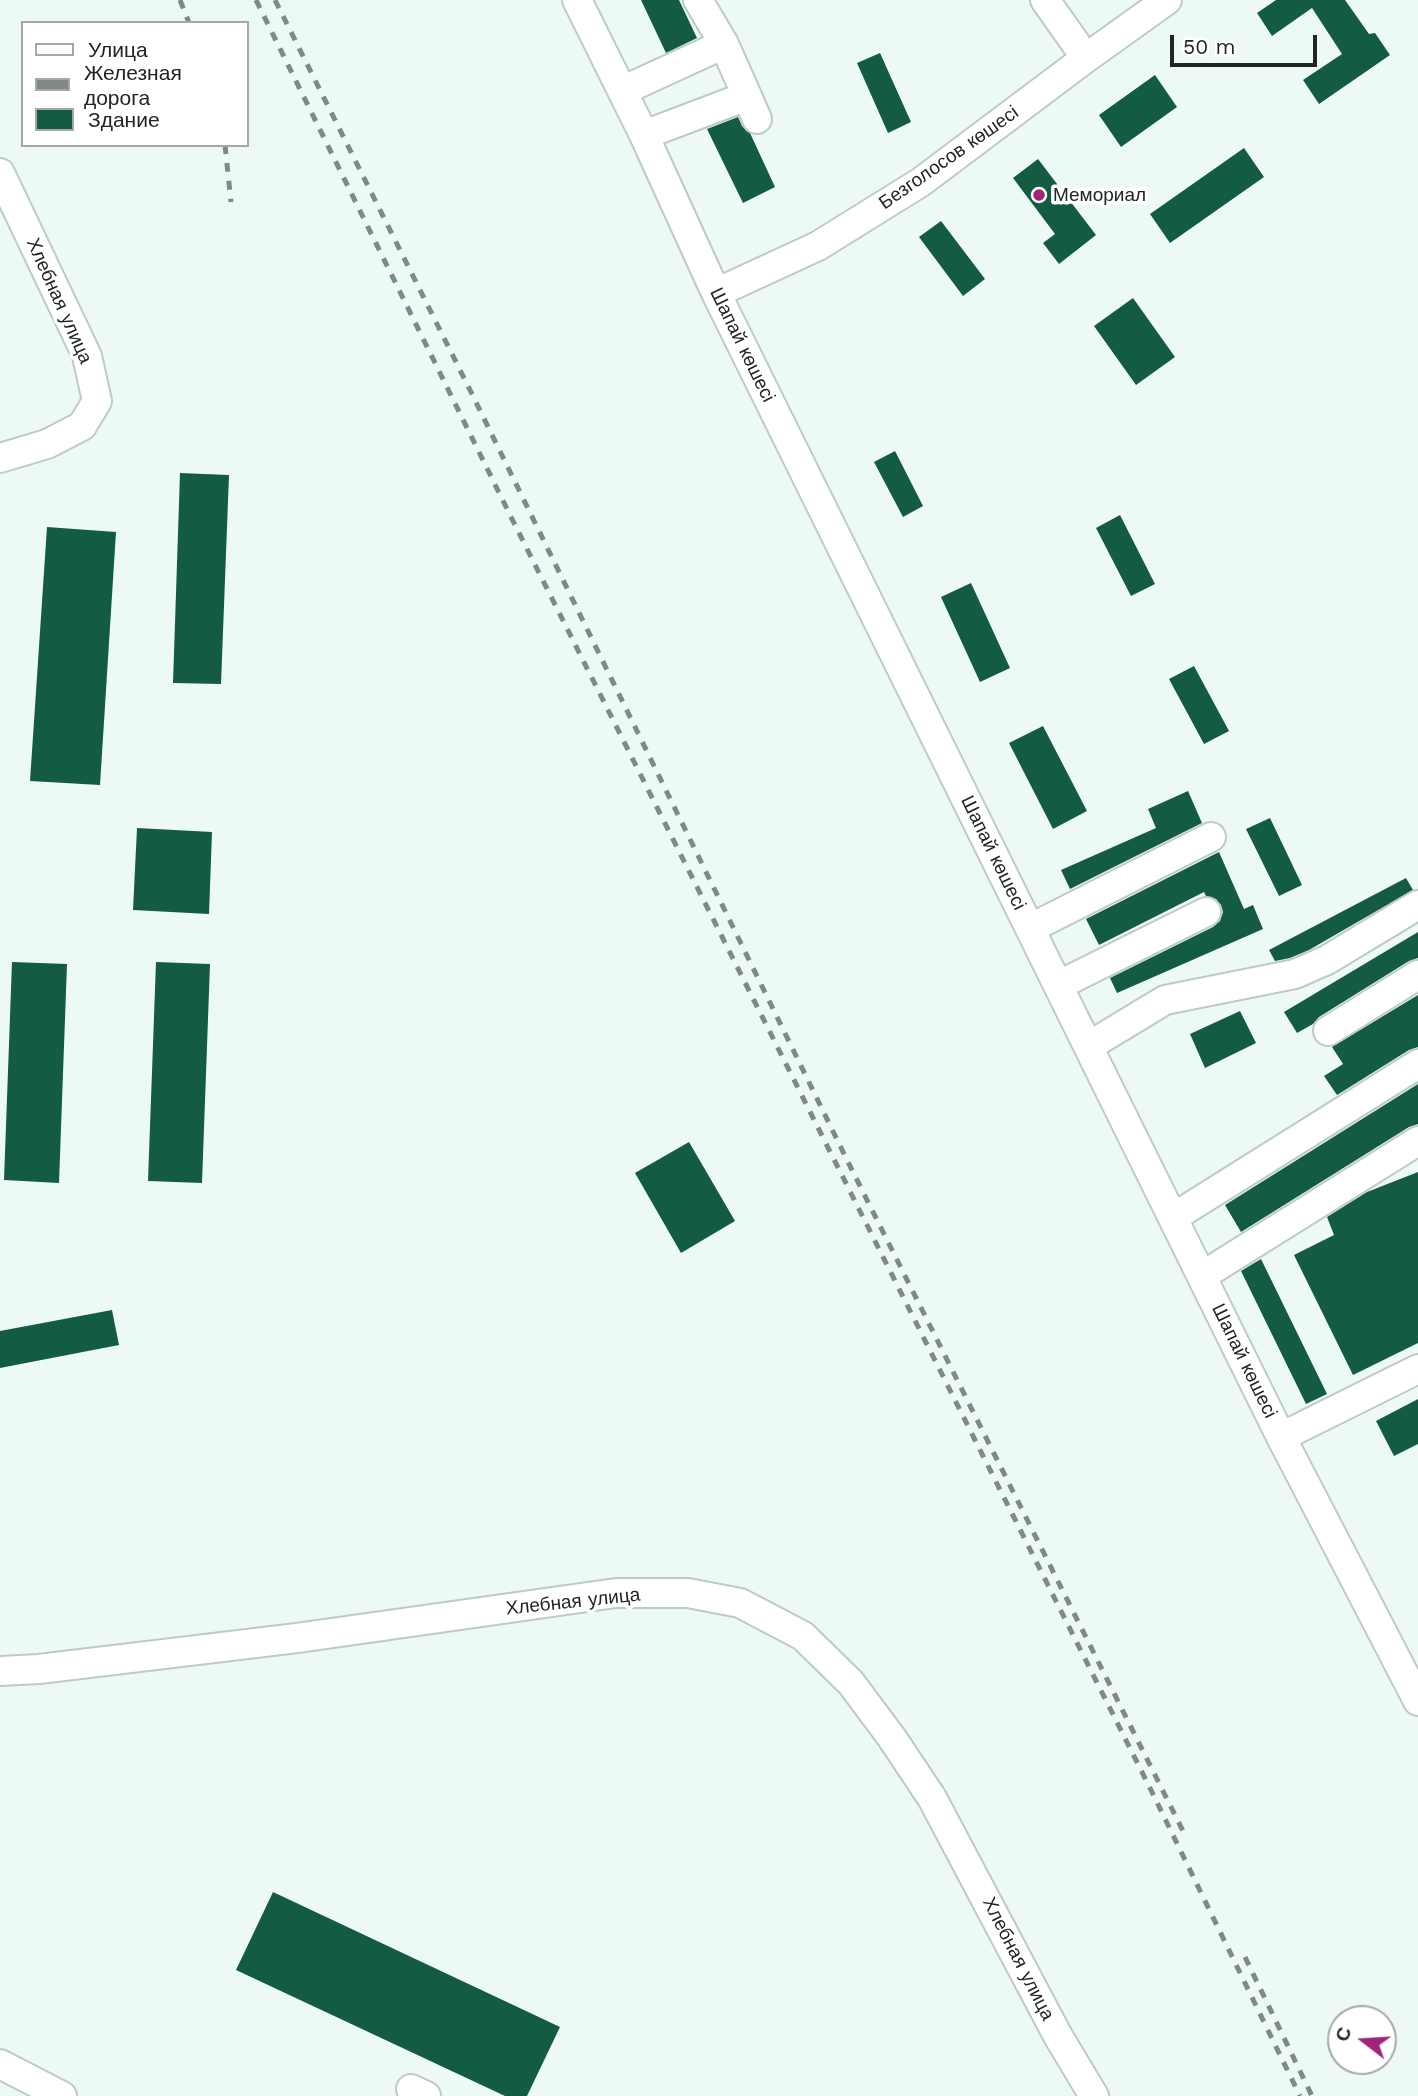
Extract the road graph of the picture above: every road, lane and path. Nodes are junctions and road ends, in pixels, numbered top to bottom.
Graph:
1 (577, 0) edge
2 (698, 0) edge
3 (1045, 0) edge
4 (1167, 0) edge
5 (724, 44) junction
6 (1086, 58) junction
7 (622, 91) junction
8 (644, 135) junction
9 (0, 173) edge
10 (716, 293) junction
11 (0, 458) edge
12 (1211, 836) dead end
13 (1418, 905) edge
14 (1206, 912) dead end
15 (1031, 928) junction
16 (1418, 975) edge
17 (1059, 985) junction
18 (1328, 1031) dead end
19 (1089, 1046) junction
20 (1418, 1064) edge
21 (1418, 1141) edge
22 (1174, 1217) junction
23 (1202, 1276) junction
24 (1418, 1369) edge
25 (1281, 1437) junction
26 (0, 1671) edge
27 (1415, 1687) edge
28 (0, 2064) edge
29 (62, 2096) edge
30 (1094, 2096) edge

1 - 7 street, Шапай көшесі
2 - 5 street
3 - 6 street
4 - 6 street, Безголосов көшесі
5 - 7 street
5 - 8 street
6 - 10 street, Безголосов көшесі
7 - 8 street, Шапай көшесі
8 - 10 street, Шапай көшесі
9 - 11 street, Хлебная улица
10 - 15 street, Шапай көшесі
12 - 15 street
13 - 19 street
14 - 17 street
15 - 17 street, Шапай көшесі
16 - 18 street
17 - 19 street, Шапай көшесі
19 - 22 street, Шапай көшесі
20 - 22 street
21 - 23 street
22 - 23 street, Шапай көшесі
23 - 25 street, Шапай көшесі
24 - 25 street
25 - 27 street, Шапай көшесі
26 - 30 street, Хлебная улица
28 - 29 street

